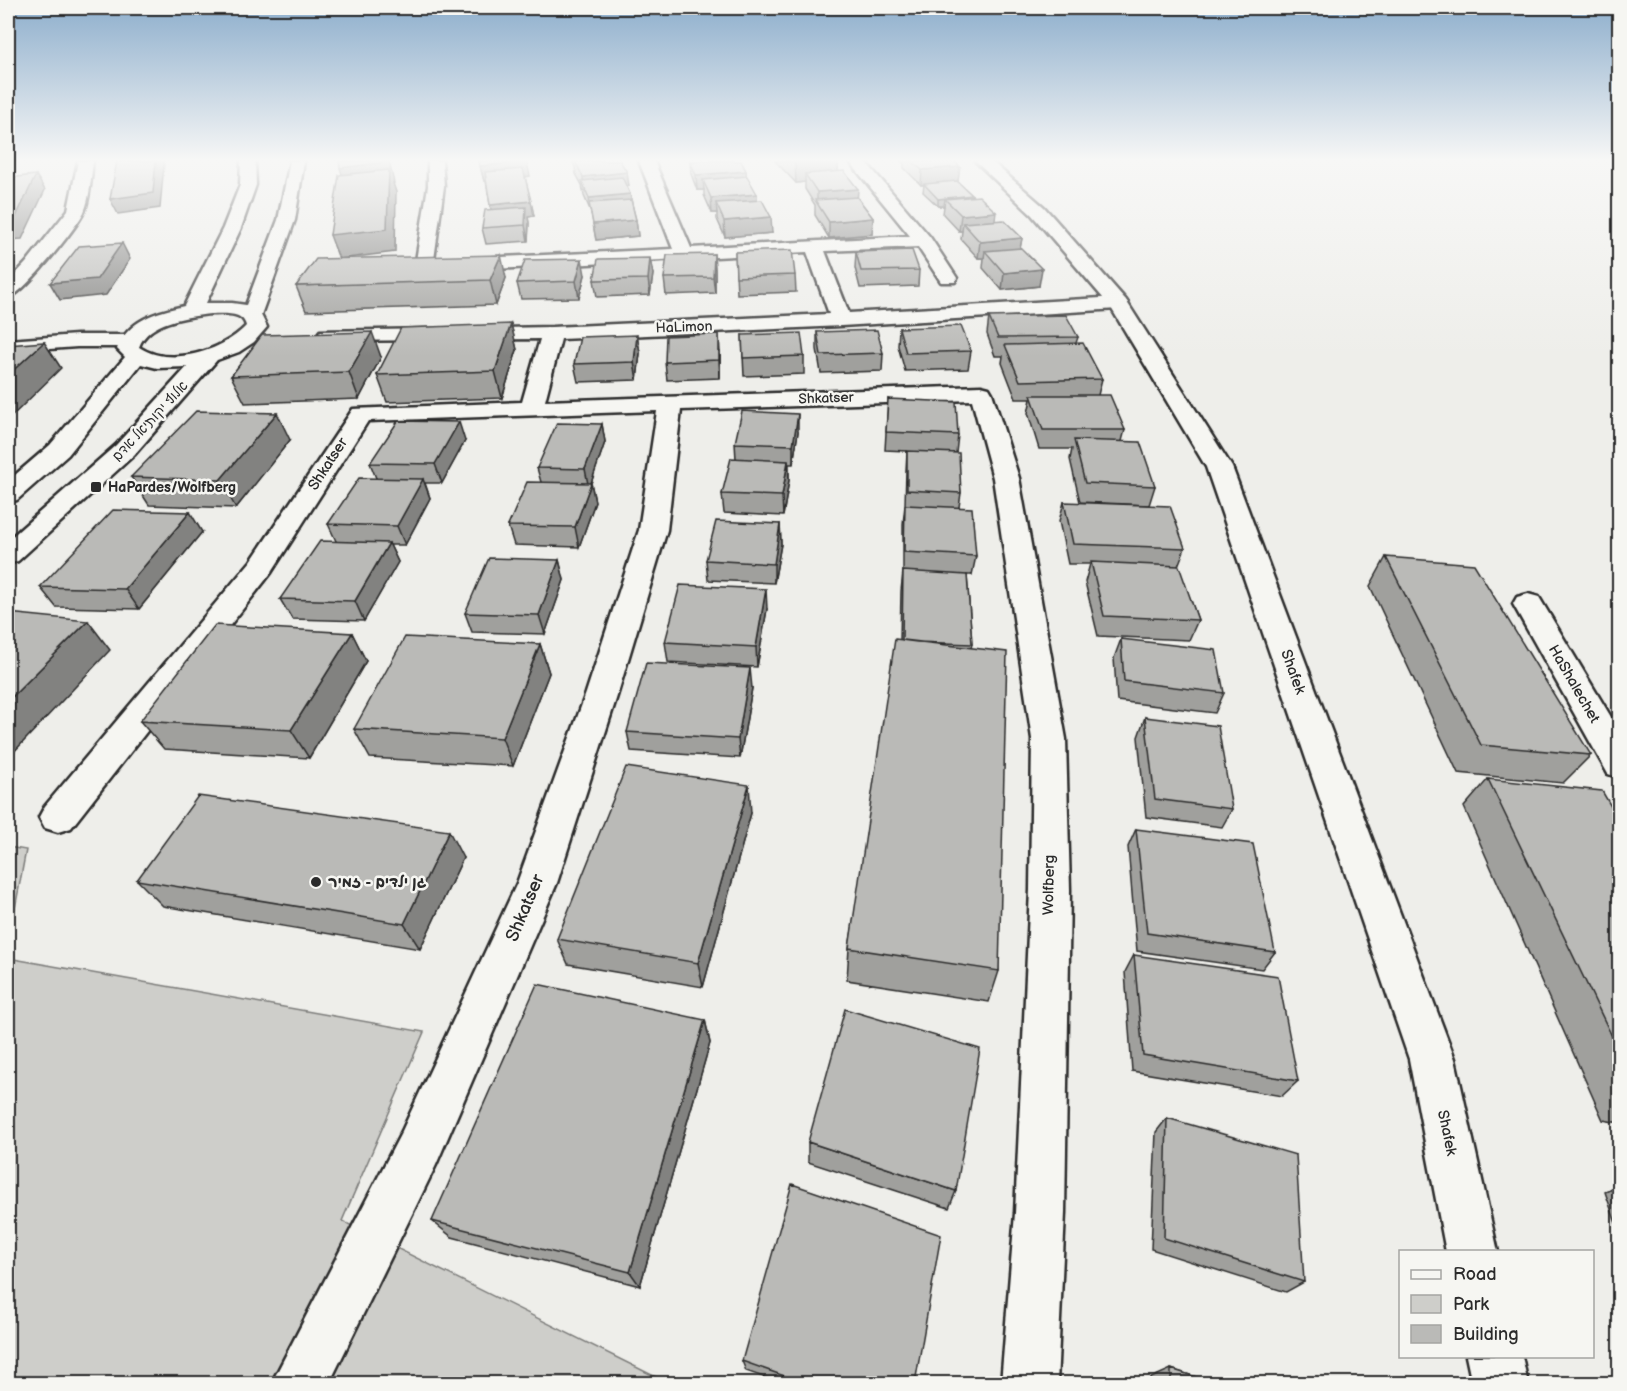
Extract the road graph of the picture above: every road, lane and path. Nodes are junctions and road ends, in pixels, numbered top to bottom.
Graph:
1 (65, 226) edge
2 (233, 226) edge
3 (286, 226) edge
4 (430, 226) edge
5 (673, 226) edge
6 (912, 226) edge
7 (1051, 226) edge
8 (924, 241) junction
9 (814, 247) junction
10 (684, 253) junction
11 (424, 267) junction
12 (401, 268) edge
13 (948, 278) dead end
14 (8, 292) edge
15 (1118, 303) junction
16 (192, 310) junction
17 (252, 314) junction
18 (841, 320) junction
19 (153, 322) junction
20 (552, 333) junction
21 (250, 336) junction
22 (273, 336) edge
23 (308, 336) edge
24 (77, 341) junction
25 (8, 346) edge
26 (133, 349) junction
27 (209, 356) junction
28 (981, 393) joint
29 (670, 404) junction
30 (531, 409) junction
31 (8, 494) edge
32 (8, 555) edge
33 (1528, 604) dead end
34 (1620, 764) edge
35 (58, 817) dead end
36 (1472, 1250) edge
37 (1494, 1358) edge
38 (299, 1383) edge
39 (1029, 1383) edge
40 (1500, 1383) edge

1 - 14 street
2 - 16 street
3 - 17 street
4 - 11 street
5 - 10 street
6 - 8 street
7 - 15 street, Shafek
8 - 9 street
8 - 13 street
9 - 10 street
9 - 18 street
10 - 11 street
11 - 12 street
15 - 18 street, HaLimon
15 - 36 street, Shafek
16 - 17 street
16 - 19 street
17 - 21 street
18 - 20 street, HaLimon
19 - 24 street
19 - 26 street
20 - 23 street, HaLimon
20 - 30 street
21 - 22 street
21 - 27 street
24 - 25 street
24 - 26 street
26 - 27 street
26 - 31 street
27 - 32 street, אלוף יקותיאל אדם
28 - 29 street, Shkatser
28 - 39 street, Wolfberg
29 - 30 street, Shkatser
29 - 38 street, Shkatser
30 - 35 street, Shkatser
33 - 34 street, HaShalechet
37 - 40 street

